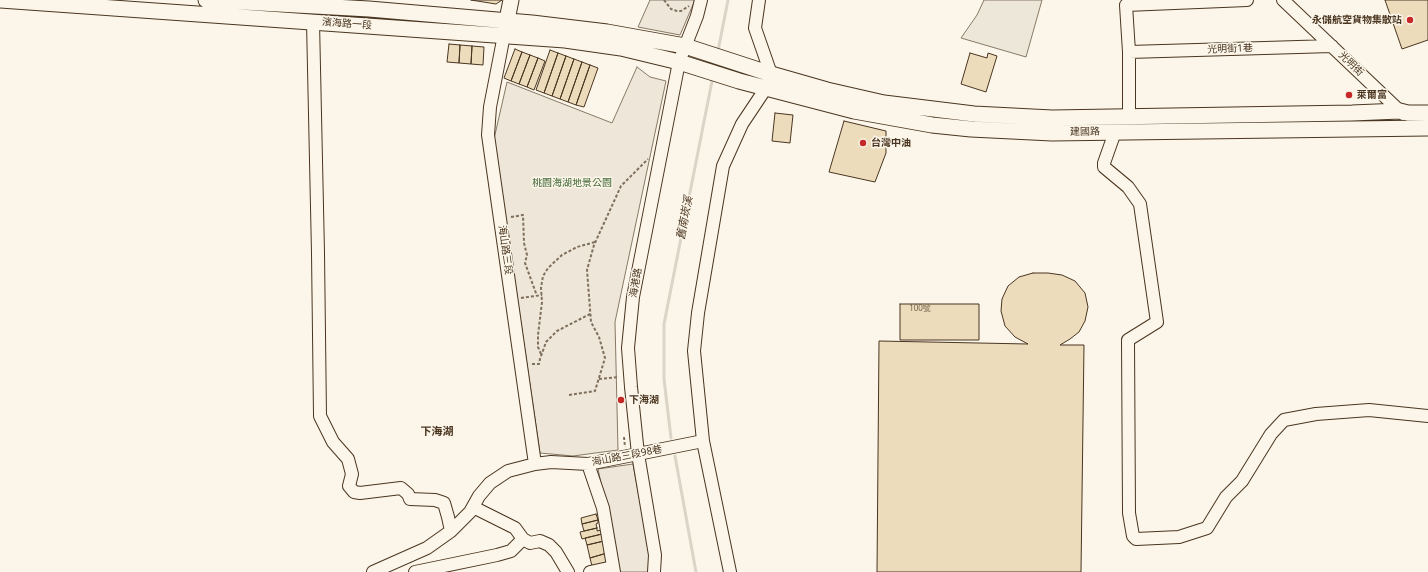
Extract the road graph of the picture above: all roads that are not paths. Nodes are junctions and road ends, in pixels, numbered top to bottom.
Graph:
1 (0, 0) edge
2 (206, 0) edge
3 (511, 0) edge
4 (701, 0) edge
5 (760, 0) edge
6 (1247, 0) edge
7 (1283, 0) edge
8 (248, 10) junction
9 (313, 22) junction
10 (506, 28) junction
11 (1332, 46) junction
12 (691, 48) junction
13 (1129, 52) junction
14 (686, 64) junction
15 (749, 66) joint
16 (772, 74) junction
17 (744, 82) joint
18 (766, 88) junction
19 (1400, 111) junction
20 (1428, 113) edge
21 (1129, 116) junction
22 (1423, 129) edge
23 (1115, 132) junction
24 (1428, 416) edge
25 (703, 441) junction
26 (638, 454) junction
27 (535, 464) junction
28 (588, 464) junction
29 (473, 507) junction
30 (451, 531) junction
31 (523, 539) junction
32 (655, 555) junction
33 (401, 559) junction
34 (474, 560) junction
35 (613, 570) edge
36 (373, 572) edge
37 (407, 572) edge
38 (415, 572) edge
39 (465, 572) edge
40 (568, 572) edge
41 (590, 572) edge
42 (654, 572) edge
43 (663, 572) edge
44 (730, 572) edge

1 - 8 main road, 濱海路一段
2 - 8 main road, 濱海路一段
3 - 10 main road
4 - 12 street, 海港路
5 - 16 street
6 - 13 street
7 - 11 street, 光明街
8 - 9 main road, 濱海路一段
8 - 10 main road, 濱海路一段
9 - 10 main road, 濱海路一段
9 - 30 street
10 - 12 main road, 濱海路一段
10 - 14 main road, 濱海路一段
10 - 27 street, 海山路三段
11 - 13 street, 光明街1巷
11 - 19 street, 光明街
12 - 14 street, 海港路
12 - 15 main road, 濱海路一段
13 - 21 street
14 - 17 main road, 濱海路一段
14 - 26 street, 海港路
15 - 16 main road, 建國路
16 - 18 street
16 - 21 main road, 建國路
17 - 18 main road, 建國路
18 - 23 main road, 建國路
18 - 25 street
19 - 20 main road, 建國路
19 - 21 main road, 建國路
19 - 22 street, 光明街
22 - 23 main road, 建國路
23 - 24 street
25 - 26 street, 海山路三段98巷
25 - 44 street
26 - 28 street, 海山路三段98巷
26 - 32 street, 海港路
27 - 28 street, 海山路三段98巷
27 - 29 street, 海山路三段98巷
28 - 35 street
29 - 30 street, 海山路三段98巷
29 - 31 street
30 - 33 street, 海山路三段98巷
31 - 34 street
31 - 40 street
32 - 42 street, 海港路
32 - 43 street
33 - 36 street, 海山路三段98巷
33 - 37 street
34 - 38 street
34 - 39 street
35 - 41 street

